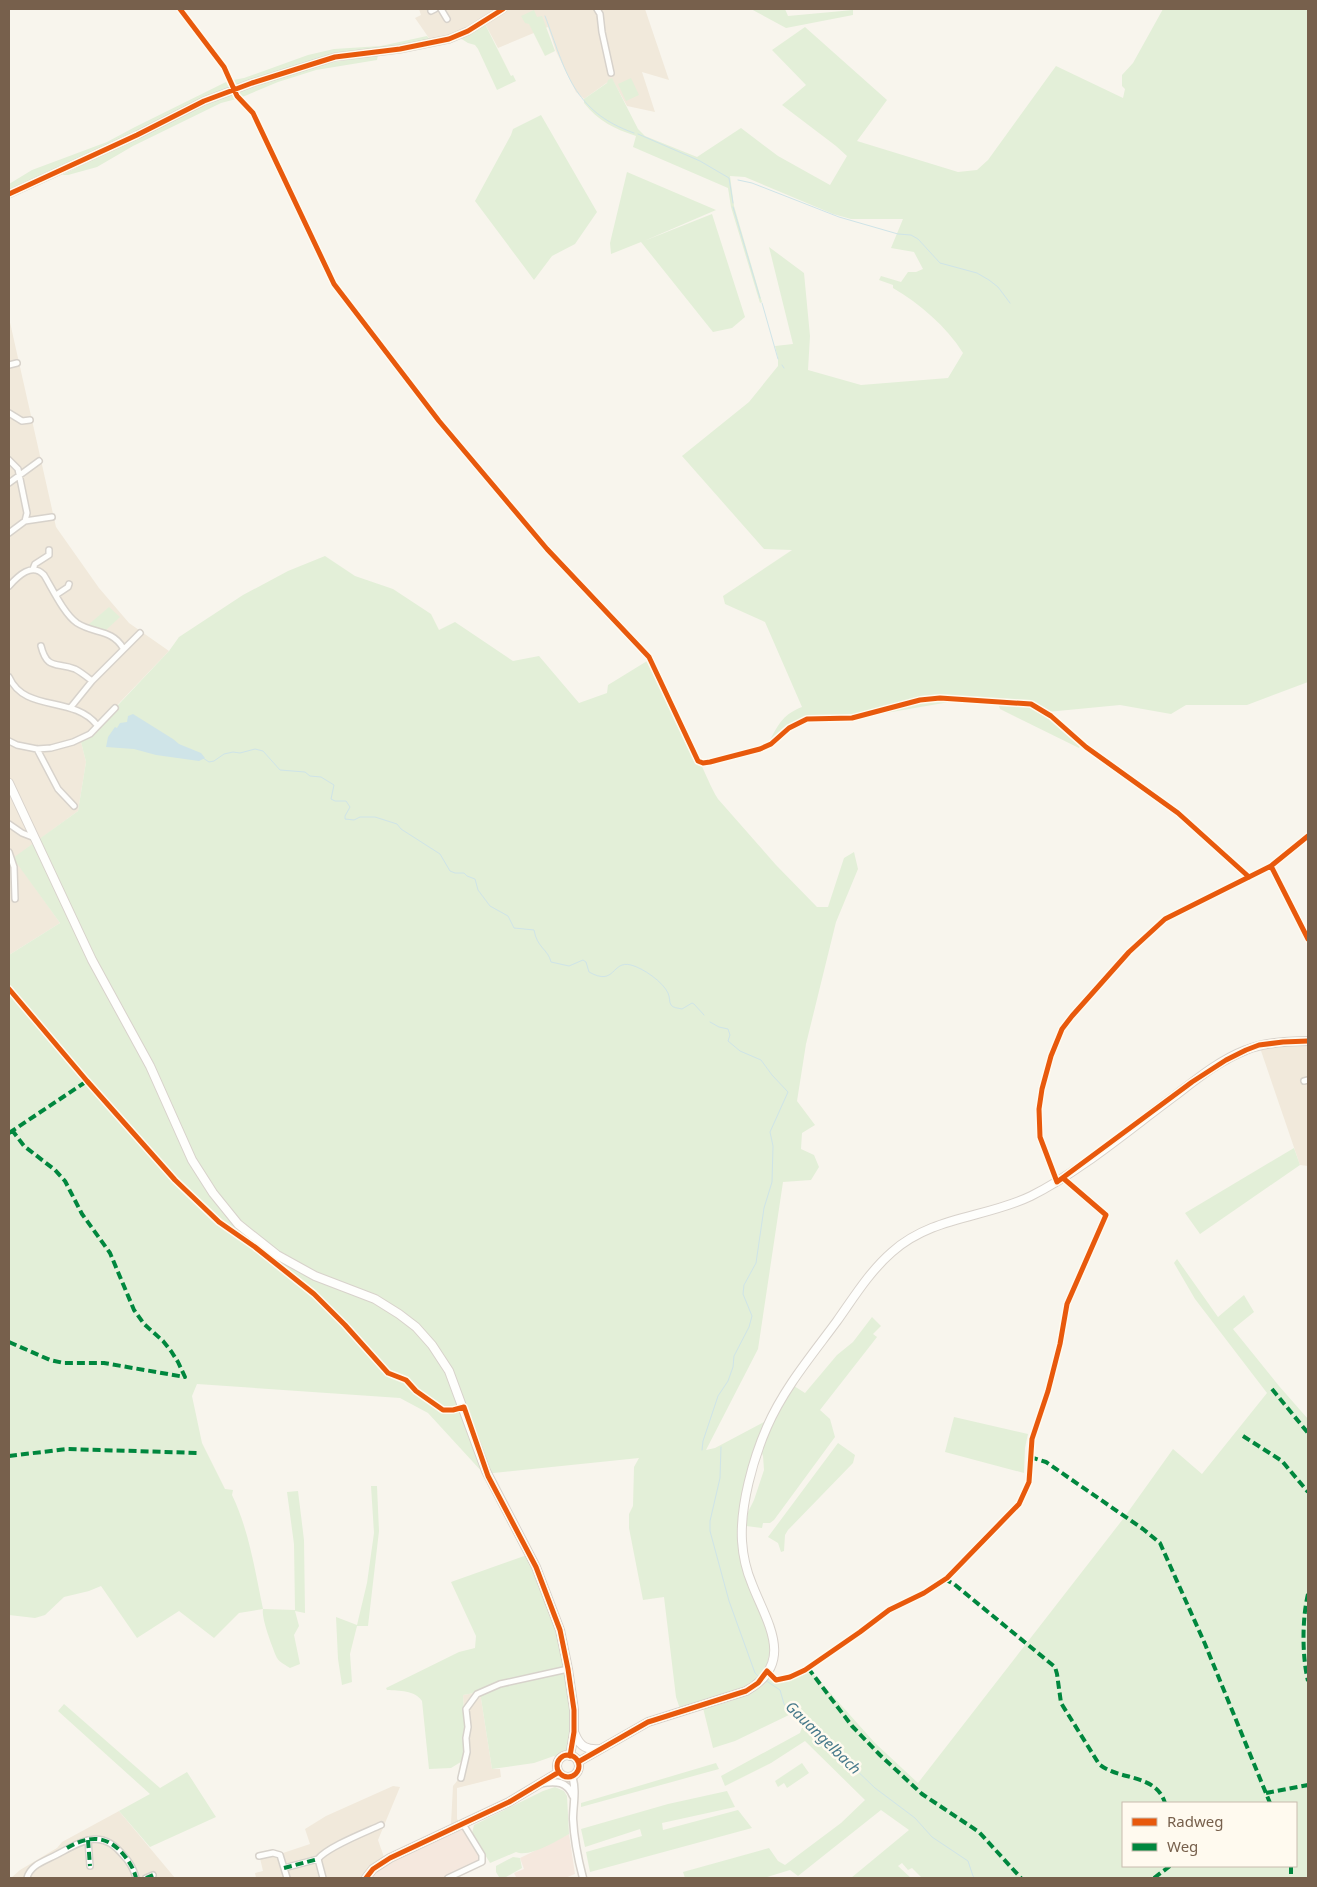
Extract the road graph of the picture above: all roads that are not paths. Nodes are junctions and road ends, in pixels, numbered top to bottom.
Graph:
1 (441, 9) edge
2 (502, 9) edge
3 (597, 9) edge
4 (447, 19) dead end
5 (611, 73) dead end
6 (9, 194) edge
7 (17, 363) dead end
8 (9, 365) edge
9 (9, 413) edge
10 (30, 420) dead end
11 (9, 460) edge
12 (39, 461) dead end
13 (19, 475) junction
14 (9, 483) edge
15 (52, 517) dead end
16 (25, 521) junction
17 (9, 533) edge
18 (50, 550) dead end
19 (33, 569) junction
20 (10, 582) edge
21 (69, 584) dead end
22 (56, 595) junction
23 (140, 633) dead end
24 (41, 646) dead end
25 (123, 648) junction
26 (9, 677) edge
27 (92, 681) junction
28 (71, 708) junction
29 (115, 708) dead end
30 (97, 726) junction
31 (9, 741) edge
32 (36, 749) junction
33 (9, 783) edge
34 (74, 806) dead end
35 (9, 824) edge
36 (35, 838) junction
37 (9, 852) edge
38 (15, 899) dead end
39 (1308, 1041) edge
40 (568, 1669) junction
41 (574, 1732) junction
42 (602, 1749) junction
43 (570, 1756) junction
44 (578, 1762) junction
45 (559, 1772) junction
46 (572, 1776) junction
47 (461, 1778) dead end
48 (542, 1783) junction
49 (573, 1796) junction
50 (463, 1824) junction
51 (381, 1825) dead end
52 (88, 1840) junction
53 (259, 1856) dead end
54 (318, 1860) junction
55 (90, 1866) dead end
56 (284, 1868) junction
57 (153, 1875) dead end
58 (27, 1878) edge
59 (136, 1878) edge
60 (146, 1878) edge
61 (286, 1878) edge
62 (322, 1878) edge
63 (366, 1878) edge
64 (448, 1878) edge
65 (583, 1878) edge

1 - 4 street
2 - 6 street
3 - 5 street
7 - 8 street
9 - 10 street
11 - 13 street
12 - 13 street
13 - 14 street
13 - 16 street
15 - 16 street
16 - 17 street
18 - 19 street
19 - 20 street
19 - 22 street
21 - 22 street
22 - 25 street
23 - 25 street
24 - 27 street
25 - 27 street
26 - 28 street
27 - 28 street
28 - 30 street
29 - 30 street
30 - 32 street
31 - 32 street
32 - 34 street
33 - 36 main road
35 - 36 street
36 - 40 main road
37 - 38 street
39 - 42 main road
40 - 41 main road
40 - 47 street
41 - 42 main road
41 - 43 main road
42 - 44 main road
43 - 44 main road
43 - 45 main road
44 - 46 main road
45 - 46 main road
45 - 48 main road
46 - 49 street
48 - 49 street
48 - 50 main road
49 - 65 street
50 - 63 main road
50 - 64 street
51 - 54 street
52 - 55 street
52 - 58 street
52 - 59 street
53 - 56 street
54 - 56 street
54 - 62 street
56 - 61 street
57 - 60 street

